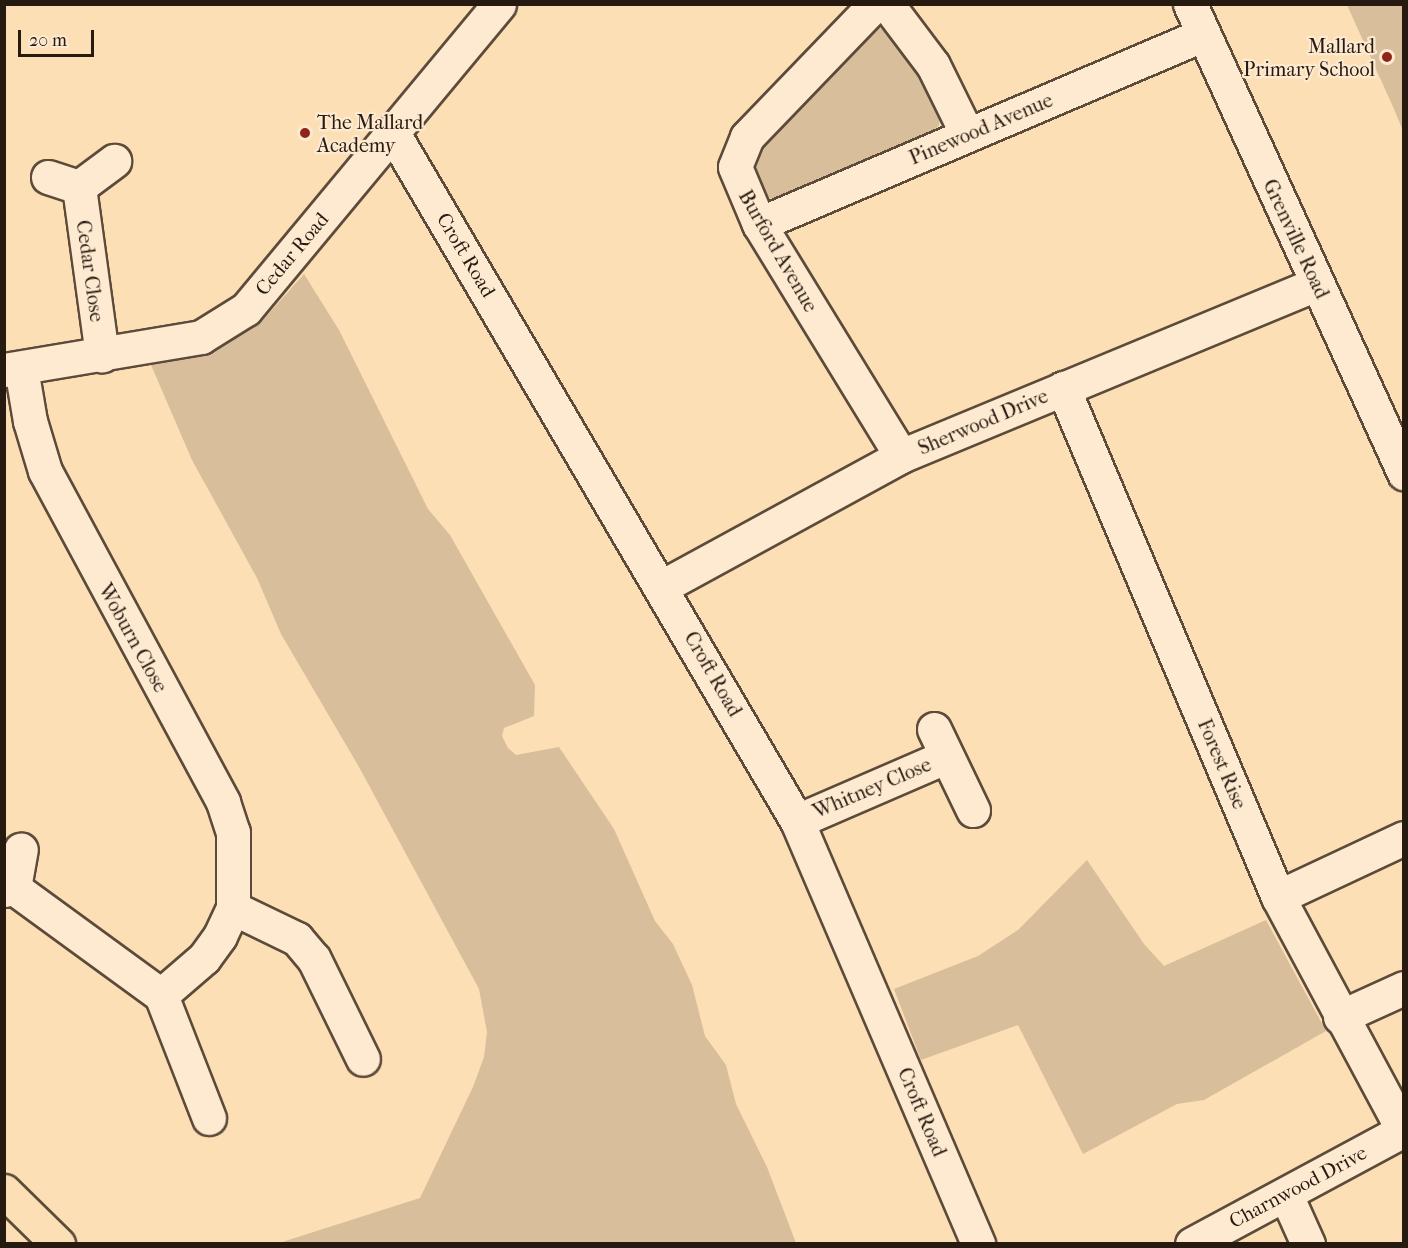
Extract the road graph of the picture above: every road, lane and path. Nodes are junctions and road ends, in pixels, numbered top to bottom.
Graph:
1 (499, 4) edge
2 (875, 4) edge
3 (887, 4) edge
4 (1190, 4) edge
5 (1203, 35) junction
6 (393, 133) junction
7 (967, 134) junction
8 (114, 161) dead end
9 (48, 177) dead end
10 (79, 187) junction
11 (759, 224) junction
12 (1317, 284) junction
13 (102, 355) junction
14 (13, 369) edge
15 (1063, 388) junction
16 (901, 456) junction
17 (1404, 473) edge
18 (663, 586) junction
19 (973, 810) dead end
20 (797, 821) junction
21 (1404, 838) edge
22 (21, 850) dead end
23 (9, 889) edge
24 (1278, 897) junction
25 (233, 908) junction
26 (1404, 988) edge
27 (161, 995) junction
28 (1340, 1017) junction
29 (363, 1059) dead end
30 (209, 1118) dead end
31 (1403, 1130) edge
32 (4, 1191) edge
33 (1286, 1195) junction
34 (58, 1244) edge
35 (978, 1244) edge
36 (1192, 1244) edge
37 (1308, 1244) edge

1 - 6 street, Cedar Road
2 - 11 street, Burford Avenue
3 - 7 street
4 - 5 street, Grenville Road
5 - 7 street, Pinewood Avenue
5 - 12 street, Grenville Road
6 - 13 street, Cedar Road
6 - 18 street, Croft Road
7 - 11 street, Pinewood Avenue
8 - 10 street
9 - 10 street
10 - 13 street, Cedar Close
11 - 16 street, Burford Avenue
12 - 15 street, Sherwood Drive
12 - 17 street, Grenville Road
13 - 14 street, Cedar Road
14 - 25 street, Woburn Close
15 - 16 street, Sherwood Drive
15 - 24 street, Forest Rise
16 - 18 street, Sherwood Drive
18 - 20 street, Croft Road
19 - 20 street, Whitney Close
20 - 35 street, Croft Road
21 - 24 street
22 - 23 street
23 - 27 street
24 - 28 street, Forest Rise
25 - 27 street, Woburn Close
25 - 29 street
26 - 28 street
27 - 30 street
28 - 31 street, Forest Rise
31 - 33 street, Charnwood Drive
32 - 34 highway
33 - 36 street, Charnwood Drive
33 - 37 street

